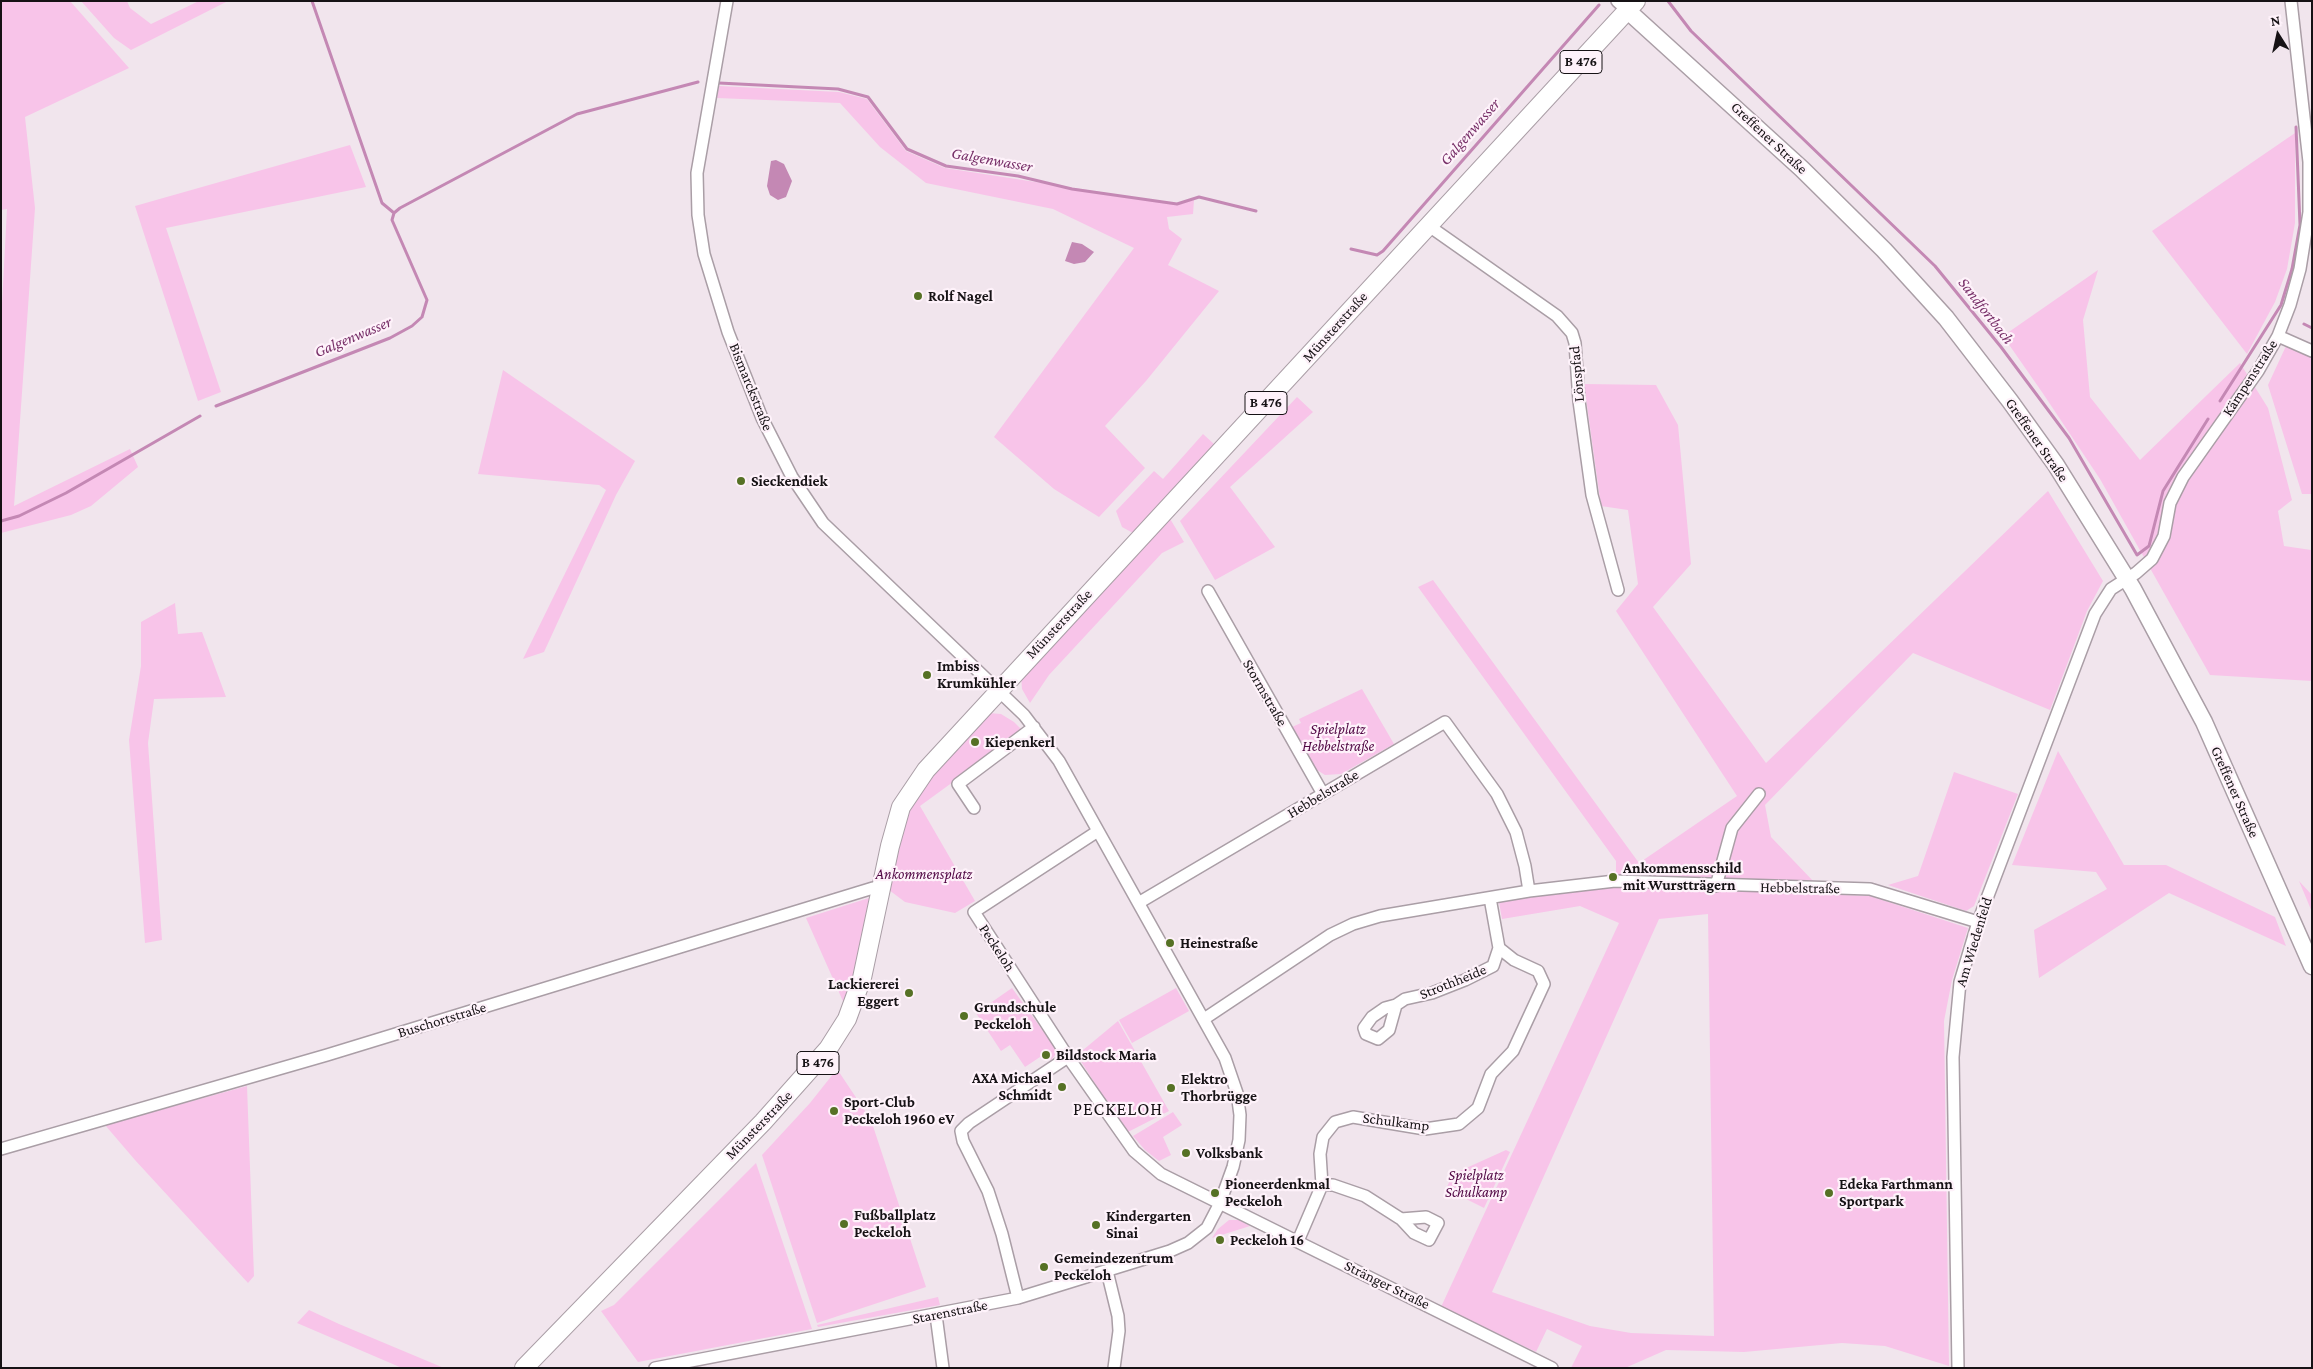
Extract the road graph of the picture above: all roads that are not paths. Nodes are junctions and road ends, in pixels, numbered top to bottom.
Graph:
1 (726, 1) edge
2 (2291, 1) edge
3 (1627, 4) edge
4 (1429, 226) junction
5 (2278, 336) junction
6 (2312, 350) edge
7 (2127, 579) junction
8 (1618, 590) dead end
9 (1208, 591) dead end
10 (998, 691) junction
11 (1034, 727) junction
12 (1323, 794) junction
13 (1759, 794) dead end
14 (974, 808) dead end
15 (1098, 831) junction
16 (1716, 886) junction
17 (882, 890) junction
18 (1529, 891) junction
19 (1490, 898) junction
20 (1140, 902) junction
21 (1978, 922) junction
22 (1499, 948) junction
23 (2312, 966) edge
24 (1396, 1005) dead end
25 (1204, 1019) junction
26 (1068, 1057) junction
27 (1, 1149) edge
28 (1322, 1185) junction
29 (1220, 1203) junction
30 (1402, 1219) dead end
31 (1298, 1241) junction
32 (1107, 1271) junction
33 (1018, 1298) junction
34 (936, 1315) junction
35 (709, 1362) edge
36 (524, 1368) edge
37 (655, 1368) edge
38 (943, 1368) edge
39 (1114, 1368) edge
40 (1552, 1368) edge
41 (1958, 1368) edge

1 - 10 street, Bismarckstraße
2 - 5 street, Kämpenstraße
3 - 4 main road, Münsterstraße / B 476
3 - 7 main road, Greffener Straße
4 - 8 street, Lönspfad
4 - 10 main road, Münsterstraße / B 476
5 - 6 street
5 - 7 street, Kämpenstraße
7 - 21 street, Am Wiedenfeld
7 - 23 main road, Greffener Straße
9 - 12 street, Stormstraße
10 - 11 street
10 - 17 main road, Münsterstraße / B 476
11 - 14 street
11 - 15 street
12 - 18 street, Hebbelstraße
12 - 20 street, Hebbelstraße
13 - 16 street
15 - 20 street
15 - 26 street, Peckeloh
16 - 18 street, Hebbelstraße
16 - 21 street, Hebbelstraße
17 - 27 street, Buschortstraße
17 - 36 main road, Münsterstraße / B 476
18 - 19 street, Hebbelstraße
19 - 22 street
19 - 25 street, Hebbelstraße
20 - 25 street
21 - 41 street, Am Wiedenfeld
22 - 24 street, Strothheide
22 - 28 street, Schulkamp
25 - 29 street
26 - 29 street, Peckeloh
26 - 33 street
28 - 30 street
28 - 31 street, Schulkamp
29 - 31 street, Stränger Straße
29 - 32 street, Starenstraße
31 - 40 street, Stränger Straße
32 - 33 street, Starenstraße
32 - 39 street
33 - 34 street, Starenstraße
34 - 35 street, Starenstraße
34 - 38 street
35 - 37 street, Starenstraße

